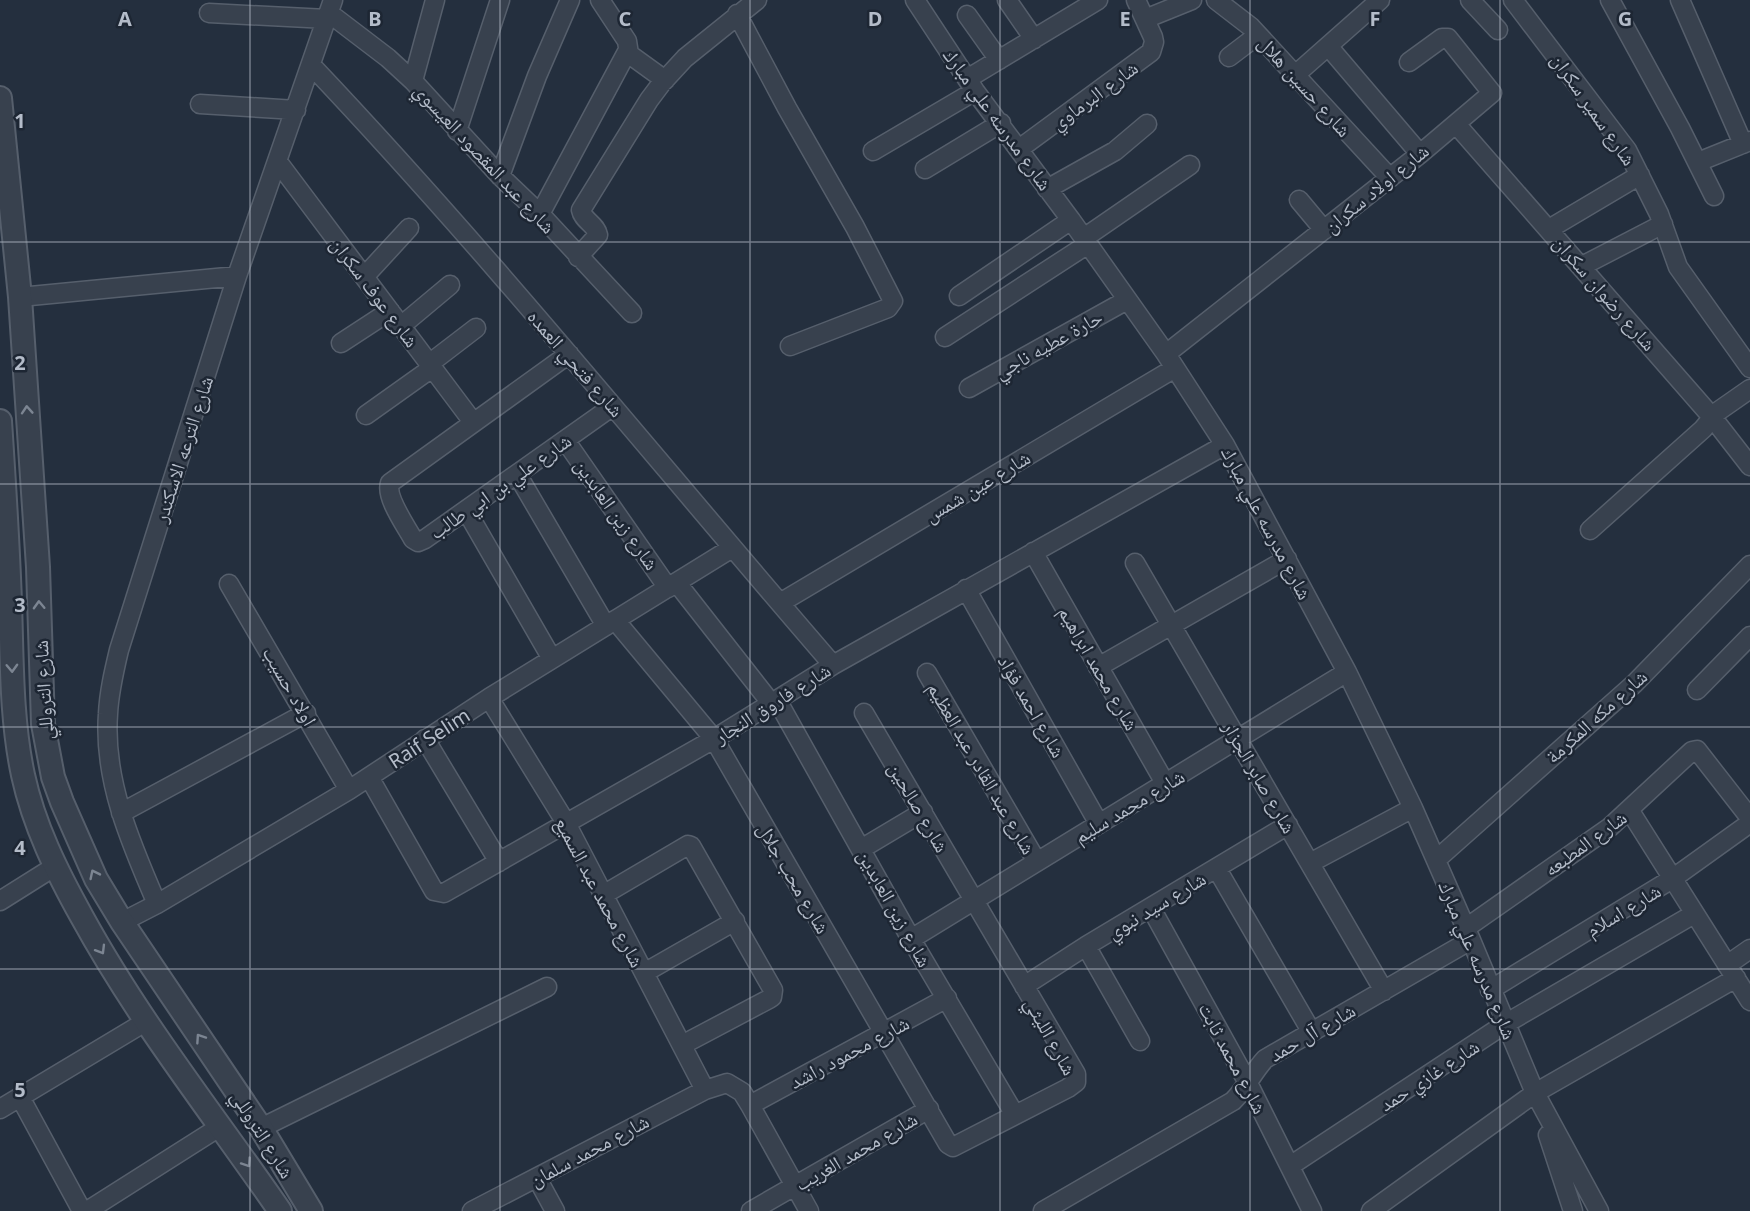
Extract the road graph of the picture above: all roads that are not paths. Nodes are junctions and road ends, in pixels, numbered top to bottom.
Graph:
1 (435, 0) edge
2 (500, 0) edge
3 (570, 0) edge
4 (600, 0) edge
5 (757, 0) edge
6 (915, 0) edge
7 (1007, 0) edge
8 (1098, 0) edge
9 (1136, 0) edge
10 (1192, 0) edge
11 (1216, 0) edge
12 (1380, 0) edge
13 (1470, 0) edge
14 (1514, 0) edge
15 (1610, 0) edge
16 (1680, 0) edge
17 (330, 11) edge
18 (209, 13) dead end
19 (737, 14) junction
20 (967, 15) dead end
21 (1145, 19) junction
22 (1498, 30) dead end
23 (1258, 35) junction
24 (1034, 39) junction
25 (1328, 46) junction
26 (628, 50) junction
27 (1229, 57) dead end
28 (999, 60) junction
29 (1409, 62) dead end
30 (312, 66) junction
31 (1294, 76) junction
32 (665, 80) junction
33 (413, 81) junction
34 (971, 85) junction
35 (0, 98) edge
36 (200, 104) dead end
37 (296, 110) junction
38 (1001, 123) junction
39 (1147, 124) dead end
40 (1456, 124) junction
41 (457, 130) junction
42 (1747, 142) edge
43 (1019, 149) junction
44 (873, 151) dead end
45 (1420, 154) junction
46 (278, 162) junction
47 (1698, 162) junction
48 (1190, 165) dead end
49 (925, 169) dead end
50 (1640, 175) junction
51 (500, 177) junction
52 (1390, 178) junction
53 (1047, 189) junction
54 (1714, 196) dead end
55 (1299, 200) dead end
56 (540, 214) junction
57 (1071, 220) junction
58 (1663, 224) junction
59 (410, 228) dead end
60 (1549, 229) junction
61 (1324, 230) junction
62 (1086, 241) junction
63 (578, 257) junction
64 (1582, 266) junction
65 (237, 276) junction
66 (364, 277) junction
67 (450, 285) dead end
68 (959, 296) dead end
69 (20, 297) junction
70 (1126, 300) junction
71 (632, 313) dead end
72 (395, 318) junction
73 (476, 327) dead end
74 (945, 337) dead end
75 (341, 343) dead end
76 (789, 346) dead end
77 (568, 354) junction
78 (1171, 361) junction
79 (431, 366) junction
80 (1750, 368) edge
81 (969, 387) dead end
82 (1750, 389) edge
83 (614, 406) junction
84 (366, 416) dead end
85 (1712, 417) junction
86 (0, 421) edge
87 (473, 422) junction
88 (565, 440) junction
89 (1225, 445) junction
90 (1750, 466) edge
91 (517, 474) junction
92 (466, 510) junction
93 (1590, 530) dead end
94 (4, 538) edge
95 (732, 548) junction
96 (1033, 552) junction
97 (1287, 559) junction
98 (1135, 563) dead end
99 (1750, 565) edge
100 (229, 584) dead end
101 (672, 585) junction
102 (966, 589) junction
103 (780, 603) junction
104 (611, 623) junction
105 (1171, 626) junction
106 (1750, 636) edge
107 (552, 659) junction
108 (833, 665) junction
109 (1098, 667) junction
110 (1347, 672) junction
111 (927, 673) dead end
112 (1696, 690) dead end
113 (489, 698) junction
114 (774, 701) junction
115 (306, 713) junction
116 (864, 713) dead end
117 (8, 718) edge
118 (425, 739) junction
119 (714, 739) junction
120 (1238, 739) junction
121 (369, 777) junction
122 (1165, 783) junction
123 (349, 790) junction
124 (1413, 808) junction
125 (1630, 811) junction
126 (923, 812) junction
127 (121, 813) junction
128 (1750, 820) edge
129 (566, 823) junction
130 (1099, 824) junction
131 (1288, 825) junction
132 (861, 849) junction
133 (1436, 860) junction
134 (499, 862) junction
135 (1037, 862) junction
136 (1310, 862) junction
137 (54, 867) junction
138 (1217, 869) junction
139 (1672, 879) junction
140 (603, 895) junction
141 (0, 901) edge
142 (973, 901) junction
143 (157, 904) junction
144 (1150, 908) junction
145 (1694, 914) junction
146 (735, 921) junction
147 (122, 922) junction
148 (1468, 934) junction
149 (911, 939) junction
150 (1086, 946) junction
151 (1750, 949) edge
152 (1731, 971) junction
153 (644, 973) junction
154 (1024, 986) junction
155 (547, 987) dead end
156 (1491, 990) junction
157 (1384, 991) junction
158 (947, 999) junction
159 (1750, 1001) edge
160 (145, 1022) junction
161 (1505, 1024) junction
162 (1311, 1031) junction
163 (883, 1033) junction
164 (1140, 1041) dead end
165 (682, 1045) junction
166 (216, 1062) junction
167 (185, 1078) junction
168 (1248, 1083) junction
169 (705, 1090) junction
170 (1534, 1093) junction
171 (20, 1097) junction
172 (750, 1105) junction
173 (0, 1109) edge
174 (929, 1109) junction
175 (1015, 1114) junction
176 (221, 1126) junction
177 (261, 1128) junction
178 (953, 1147) joint
179 (1290, 1166) junction
180 (537, 1178) junction
181 (795, 1185) junction
182 (82, 1211) edge
183 (87, 1211) edge
184 (280, 1211) edge
185 (311, 1211) edge
186 (472, 1211) edge
187 (555, 1211) edge
188 (752, 1211) edge
189 (809, 1211) edge
190 (1043, 1211) edge
191 (1312, 1211) edge
192 (1371, 1211) edge
193 (1573, 1211) edge
194 (1599, 1211) edge

1 - 33 street
2 - 41 street
3 - 51 street
4 - 26 street
5 - 19 street
6 - 34 street, شارع مدرسه علي مبارك
7 - 24 street
8 - 24 street
9 - 21 street, شارع البرماوي
10 - 21 street
11 - 23 street, شارع حسين هلال
12 - 25 street
13 - 22 street
14 - 50 street, شارع سمير سكران
15 - 47 street
16 - 42 street
17 - 18 street
17 - 30 street, شارع الترعه الاسكندر
17 - 33 street, شارع عبد المقصود العيسوي
19 - 32 street
19 - 76 street
20 - 28 street
21 - 43 street, شارع البرماوي
23 - 27 street
23 - 31 street, شارع حسين هلال
24 - 28 street
25 - 31 street
25 - 45 street
26 - 32 street
26 - 56 street
28 - 34 street
29 - 40 street, شارع اولاد سكران
30 - 37 street, شارع الترعه الاسكندر
30 - 77 street, شارع فتحي العمده
31 - 52 street, شارع حسين هلال
32 - 63 street
33 - 41 street, شارع عبد المقصود العيسوي
34 - 38 street, شارع مدرسه علي مبارك
34 - 44 street
35 - 69 street, شارع التروللي
36 - 37 street
37 - 46 street, شارع الترعه الاسكندر
38 - 43 street, شارع مدرسه علي مبارك
38 - 49 street
39 - 53 street
40 - 45 street, شارع اولاد سكران
40 - 60 street, شارع رضوان سكران
41 - 51 street, شارع عبد المقصود العيسوي
42 - 47 street
43 - 53 street, شارع مدرسه علي مبارك
45 - 52 street, شارع اولاد سكران
46 - 65 street, شارع الترعه الاسكندر
46 - 66 street, شارع عوف سكران
47 - 54 street
48 - 62 street
50 - 58 street, شارع سمير سكران
50 - 60 street
51 - 56 street, شارع عبد المقصود العيسوي
52 - 61 street, شارع اولاد سكران
53 - 57 street, شارع مدرسه علي مبارك
55 - 61 street
56 - 63 street, شارع عبد المقصود العيسوي
57 - 62 street, شارع مدرسه علي مبارك
57 - 68 street
58 - 64 street
58 - 80 street, شارع سمير سكران
59 - 66 street
60 - 64 street, شارع رضوان سكران
61 - 78 street, شارع اولاد سكران
62 - 70 street, شارع مدرسه علي مبارك
62 - 74 street
63 - 71 street, شارع عبد المقصود العيسوي
64 - 85 street, شارع رضوان سكران
65 - 69 street
65 - 127 street, شارع الترعه الاسكندر
66 - 72 street, شارع عوف سكران
67 - 72 street
147 -> 69 street, شارع التروللي
70 - 78 street, شارع مدرسه علي مبارك
70 - 81 street, حارة عطيه ناجي
72 - 75 street
72 - 79 street, شارع عوف سكران
73 - 79 street
77 - 83 street, شارع فتحي العمده
77 - 87 street
78 - 89 street, شارع مدرسه علي مبارك
78 - 103 street, شارع عين شمس
79 - 84 street
79 - 87 street, شارع عوف سكران
82 - 85 street
83 - 88 street, شارع علي بن ابي طالب
83 - 95 street, شارع فتحي العمده
85 - 90 street, شارع رضوان سكران
85 - 93 street
86 - 94 street, شارع التروللي
87 - 92 street, شارع علي بن ابي طالب
88 - 91 street, شارع علي بن ابي طالب
88 - 101 street, شارع زين العابدين
89 - 96 street, شارع فاروق النجار
89 - 97 street, شارع مدرسه علي مبارك
91 - 92 street, شارع علي بن ابي طالب
91 - 104 street, شارع محب جلال
92 - 107 street
94 -> 117 street, شارع التروللي
95 - 101 street, Raif Selim
95 - 103 street, شارع فتحي العمده
96 - 102 street, شارع فاروق النجار
96 - 109 street, شارع محمد ابراهيم
97 - 105 street
97 - 110 street, شارع مدرسه علي مبارك
98 - 105 street, شارع صابر الجزار
99 - 133 street, شارع مكه المكرمة
100 - 115 street, اولاد حسيب
101 - 104 street, Raif Selim
101 - 114 street, شارع زين العابدين
102 - 108 street, شارع فاروق النجار
102 - 130 street, شارع احمد فؤاد
103 - 108 street, شارع فتحي العمده
104 - 107 street, Raif Selim
104 - 119 street, شارع محب جلال
105 - 109 street
105 - 120 street, شارع صابر الجزار
106 - 112 street
107 - 113 street, Raif Selim
108 - 114 street, شارع فاروق النجار
109 - 122 street, شارع محمد ابراهيم
110 - 120 street, شارع محمد سليم
110 - 124 street, شارع مدرسه علي مبارك
111 - 135 street, شارع عبد القادر عبد العظيم
113 - 118 street, Raif Selim
113 - 129 street, شارع محمد عبد السميع
114 - 119 street, شارع فاروق النجار
114 - 132 street, شارع زين العابدين
115 - 123 street, اولاد حسيب
115 - 127 street
116 - 126 street, شارع صالحين
117 - 137 street, شارع التروللي
118 - 121 street, Raif Selim
118 - 134 street
119 - 129 street, شارع فاروق النجار
119 - 163 street, شارع محب جلال
120 - 122 street, شارع محمد سليم
120 - 131 street, شارع صابر الجزار
121 - 123 street, Raif Selim
121 - 134 street, شارع فاروق النجار
122 - 130 street, شارع محمد سليم
123 - 143 street, Raif Selim
124 - 133 street, شارع مدرسه علي مبارك
124 - 136 street
125 - 128 street, شارع المطبعه
125 - 139 street
125 - 148 street, شارع المطبعه
126 - 132 street
126 - 142 street, شارع صالحين
127 - 143 street, شارع الترعه الاسكندر
128 - 139 street, شارع اسلام
129 - 134 street, شارع فاروق النجار
129 - 140 street, شارع محمد عبد السميع
130 - 135 street, شارع محمد سليم
131 - 136 street, شارع صابر الجزار
131 - 138 street, شارع سيد نبوي
132 - 149 street, شارع زين العابدين
133 - 148 street, شارع مدرسه علي مبارك
135 - 142 street, شارع محمد سليم
136 - 157 street, شارع صابر الجزار
137 - 141 street
137 -> 160 street, شارع التروللي
138 - 144 street, شارع سيد نبوي
138 - 162 street
139 - 145 street
139 - 156 street, شارع اسلام
140 - 146 street
140 - 153 street, شارع محمد عبد السميع
142 - 149 street, شارع محمد سليم
142 - 154 street, شارع الليثي
143 - 147 street, Raif Selim
144 - 150 street, شارع سيد نبوي
144 - 168 street, شارع محمد ثابت
145 - 152 street
145 - 161 street, شارع غازي حمد
146 - 153 street
146 - 165 street
166 -> 147 street, شارع التروللي
148 - 156 street, شارع مدرسه علي مبارك
148 - 157 street, شارع آل حمد
149 - 158 street, شارع زين العابدين
150 - 154 street, شارع سيد نبوي
150 - 164 street
151 - 152 street
152 - 159 street
152 - 170 street
153 - 165 street, شارع محمد عبد السميع
154 - 175 street, شارع الليثي
155 - 177 street
156 - 161 street, شارع مدرسه علي مبارك
157 - 162 street, شارع آل حمد
158 - 163 street, شارع محمود راشد
158 - 175 street, شارع زين العابدين
160 - 167 street, شارع التروللي
160 - 171 street
161 - 170 street, شارع مدرسه علي مبارك
161 - 179 street, شارع غازي حمد
162 - 168 street, شارع آل حمد
163 - 172 street, شارع محمود راشد
163 - 174 street, شارع محب جلال
165 - 169 street, شارع محمد عبد السميع
166 - 167 street
166 - 177 street, شارع التروللي
167 - 176 street, شارع التروللي
168 - 179 street, شارع محمد ثابت
168 - 190 street, شارع آل حمد
169 - 172 street, شارع محمد سلمان
169 - 180 street, شارع محمد سلمان
170 - 192 street
170 - 193 street, شارع مدرسه علي مبارك
170 - 194 street, شارع مدرسه علي مبارك
171 - 173 street
171 - 182 street
172 - 181 street
174 - 178 street, شارع محب جلال
174 - 181 street, شارع محمد الغريب
175 - 178 street, شارع الليثي
176 - 183 street
176 -> 184 street, شارع التروللي
177 - 185 street, شارع التروللي
179 - 191 street, شارع محمد ثابت
180 - 186 street, شارع محمد سلمان
180 - 187 street
181 - 188 street, شارع محمد الغريب
181 - 189 street

